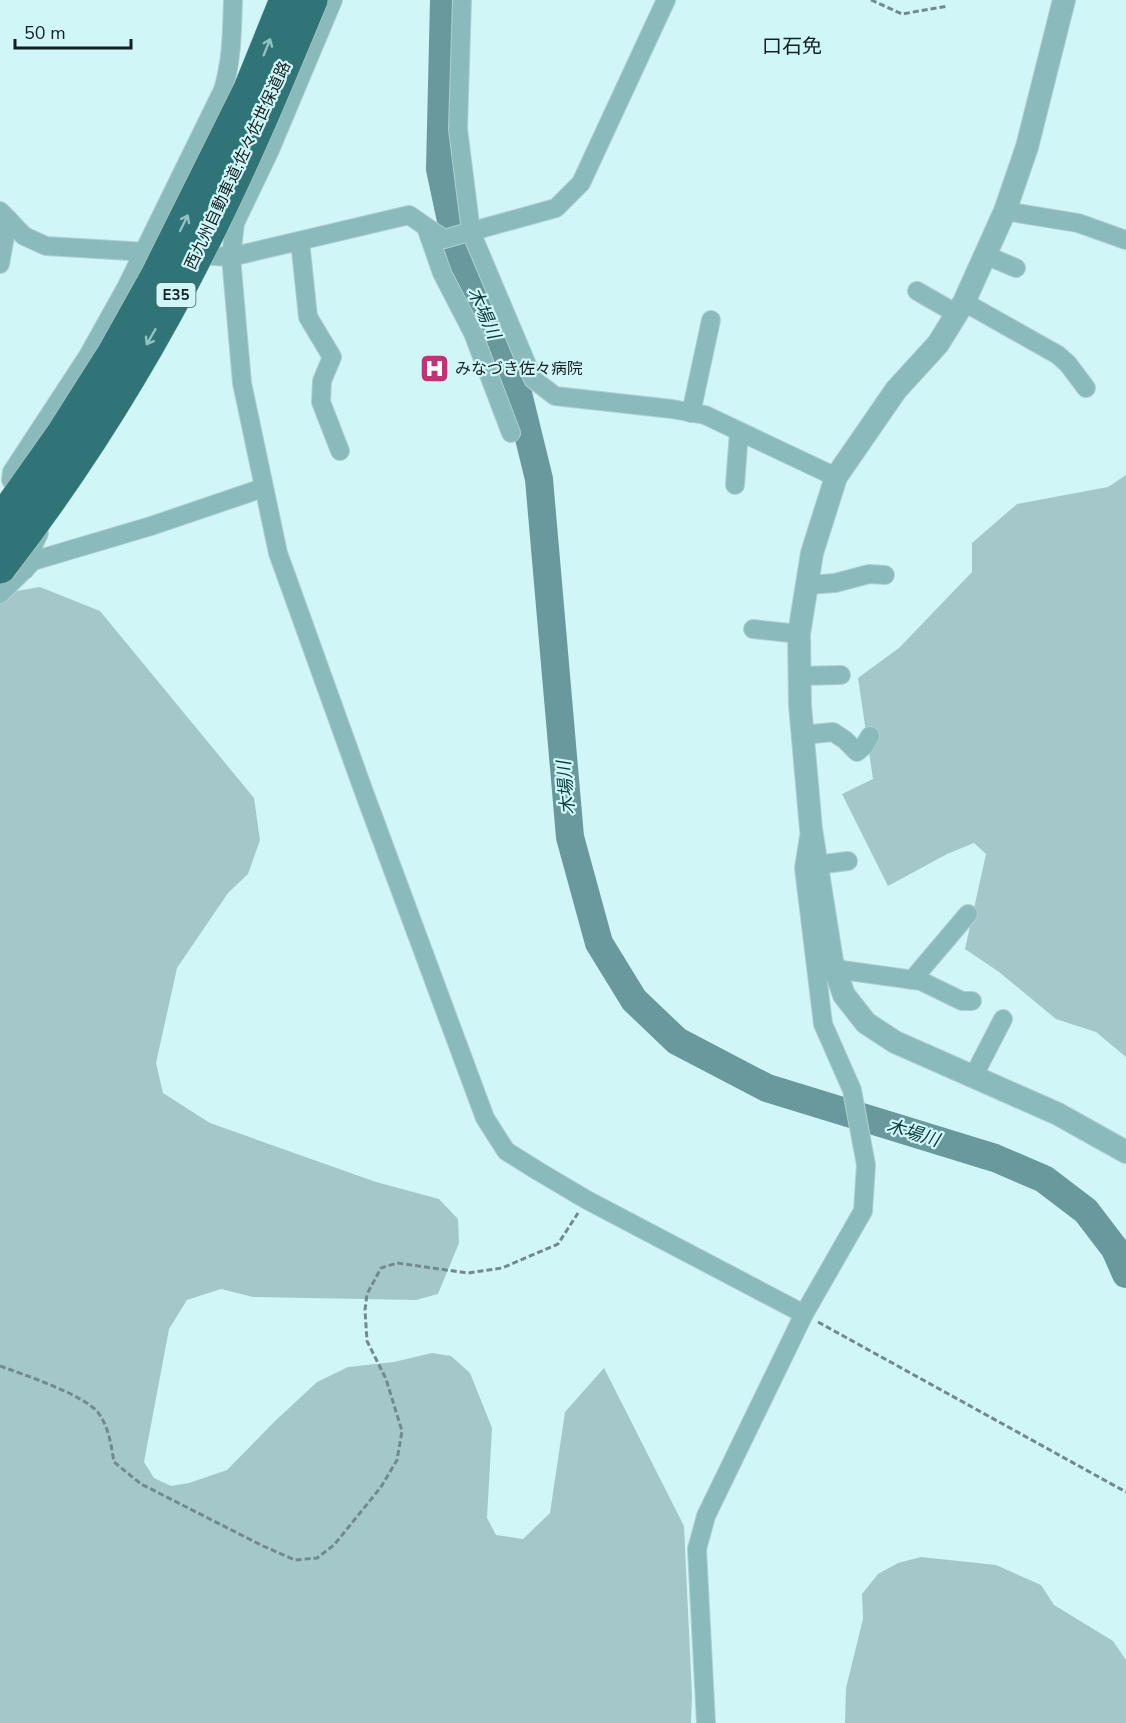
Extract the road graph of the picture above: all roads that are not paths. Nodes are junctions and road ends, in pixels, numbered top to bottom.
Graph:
1 (233, 0) edge
2 (286, 0) edge
3 (311, 0) edge
4 (333, 0) edge
5 (462, 0) edge
6 (666, 0) edge
7 (1064, 0) edge
8 (1005, 211) junction
9 (4, 215) edge
10 (426, 227) junction
11 (469, 233) junction
12 (1126, 240) edge
13 (300, 241) junction
14 (143, 250) junction
15 (985, 255) junction
16 (231, 257) junction
17 (0, 264) edge
18 (1016, 268) dead end
19 (917, 291) dead end
20 (961, 308) junction
21 (711, 320) dead end
22 (1086, 388) dead end
23 (691, 412) junction
24 (740, 432) junction
25 (512, 433) dead end
26 (340, 452) dead end
27 (836, 477) junction
28 (735, 485) dead end
29 (263, 488) junction
30 (0, 523) edge
31 (12, 568) edge
32 (885, 575) dead end
33 (807, 585) junction
34 (0, 594) edge
35 (753, 629) dead end
36 (799, 634) junction
37 (842, 675) dead end
38 (800, 676) junction
39 (802, 735) junction
40 (870, 736) dead end
41 (811, 829) junction
42 (848, 861) dead end
43 (816, 865) junction
44 (968, 914) dead end
45 (835, 969) junction
46 (912, 980) junction
47 (972, 1001) dead end
48 (1003, 1018) dead end
49 (973, 1077) junction
50 (1126, 1152) edge
51 (804, 1314) junction
52 (706, 1723) edge

1 - 14 street
30 -> 2 highway, 西九州自動車道;佐々佐世保道路 / E35, bridge
3 -> 31 highway, 西九州自動車道;佐々佐世保道路 / E35, bridge
4 - 16 street
5 - 11 street
6 - 11 street
7 - 8 street
8 - 12 street
8 - 15 street
9 - 14 street
9 - 17 street
10 - 11 street
10 - 13 street
10 - 25 street
11 - 23 street
13 - 16 street
13 - 26 street
14 - 16 street
14 - 31 street
15 - 18 street
15 - 20 street
16 - 29 street
19 - 20 street
20 - 22 street
20 - 27 street
21 - 23 street
23 - 24 street
24 - 27 street
24 - 28 street
27 - 33 street
29 - 31 street
29 - 51 street
31 - 34 street
32 - 33 street
33 - 36 street
35 - 36 street
36 - 38 street
37 - 38 street
38 - 39 street
39 - 40 street
39 - 41 street
41 - 43 street
41 - 51 street
42 - 43 street
43 - 45 street
44 - 46 street
45 - 46 street
45 - 49 street
46 - 47 street
48 - 49 street
49 - 50 street
51 - 52 street

